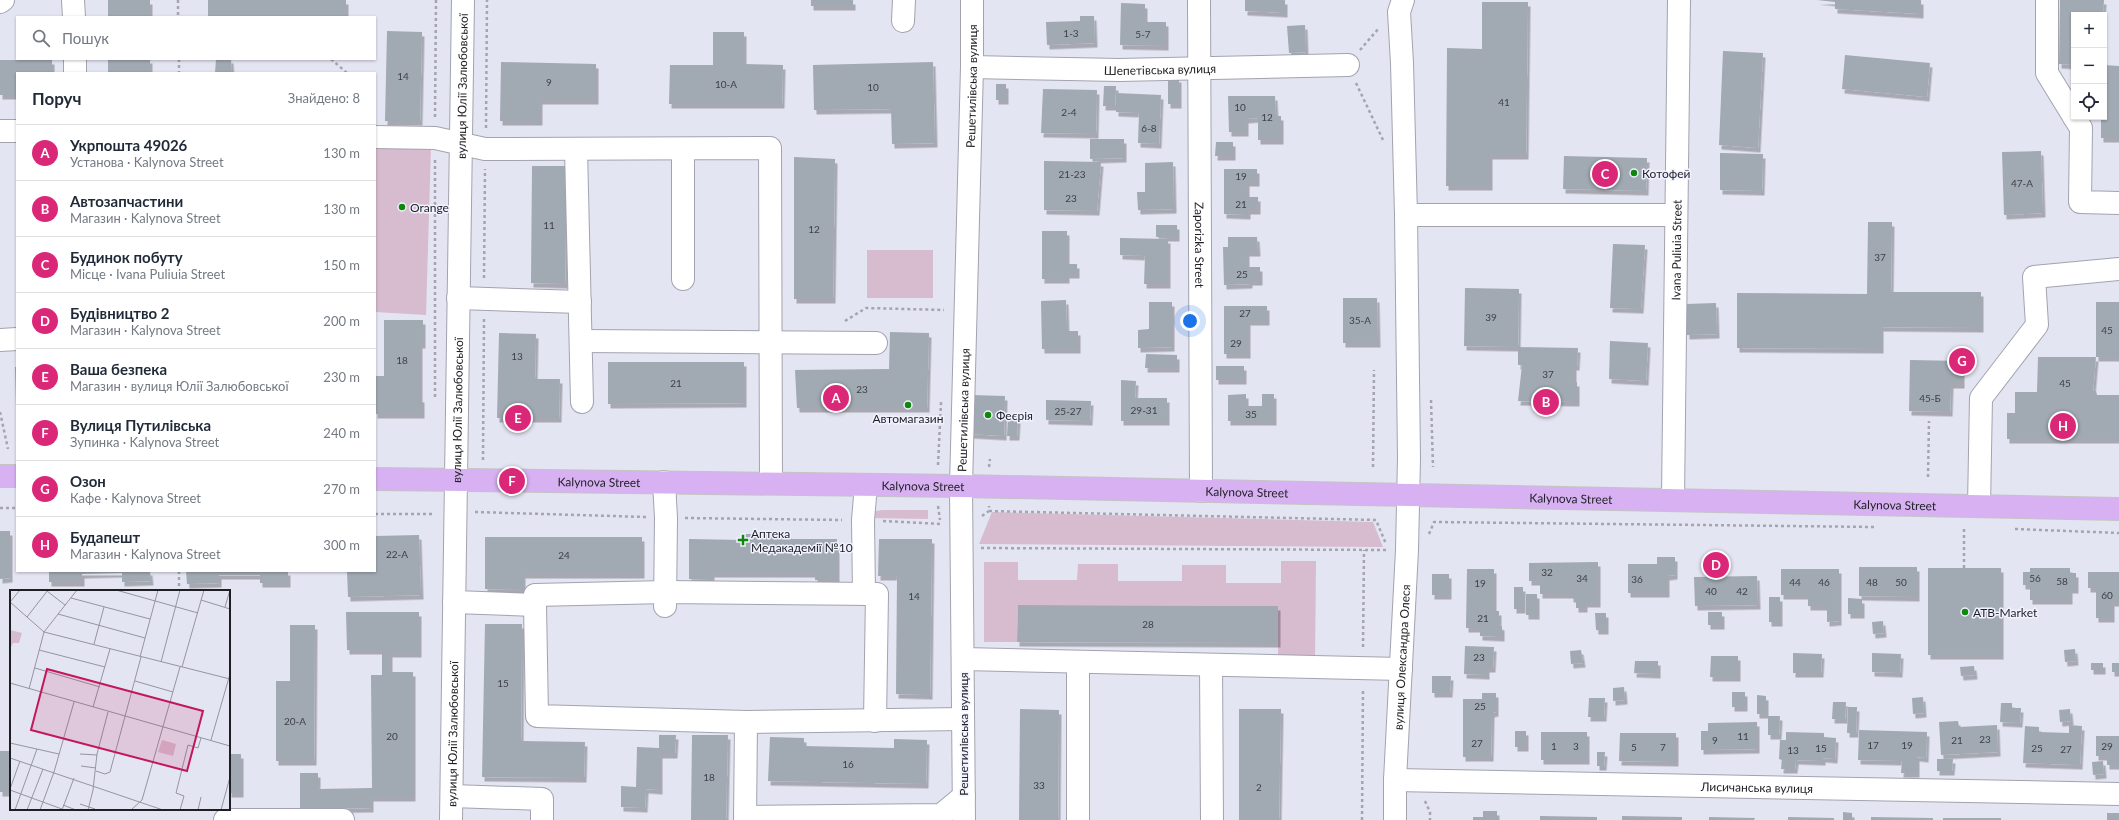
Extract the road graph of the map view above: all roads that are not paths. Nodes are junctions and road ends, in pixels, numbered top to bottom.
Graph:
1 (3, 0) edge
2 (73, 0) edge
3 (463, 0) edge
4 (972, 0) edge
5 (1199, 0) edge
6 (1403, 0) edge
7 (1679, 0) edge
8 (2047, 0) edge
9 (0, 2) edge
10 (74, 16) edge
11 (75, 60) edge
12 (1348, 65) road end
13 (972, 67) junction
14 (1199, 69) junction
15 (75, 72) edge
16 (2071, 112) edge
17 (2076, 120) edge
18 (0, 131) edge
19 (16, 131) edge
20 (376, 137) edge
21 (460, 143) junction
22 (576, 149) junction
23 (683, 149) junction
24 (2119, 203) edge
25 (1406, 214) junction
26 (1675, 215) junction
27 (2119, 269) edge
28 (683, 279) dead end
29 (458, 298) junction
30 (580, 302) junction
31 (16, 339) edge
32 (0, 340) edge
33 (581, 341) junction
34 (770, 342) junction
35 (876, 343) dead end
36 (582, 402) dead end
37 (0, 476) edge
38 (16, 476) edge
39 (376, 480) edge
40 (456, 481) junction
41 (664, 482) junction
42 (771, 483) junction
43 (866, 485) junction
44 (961, 486) junction
45 (1202, 491) junction
46 (1408, 495) junction
47 (1673, 500) junction
48 (1979, 506) junction
49 (2119, 509) edge
50 (864, 594) junction
51 (665, 599) junction
52 (454, 602) junction
53 (535, 605) junction
54 (963, 659) junction
55 (1078, 662) junction
56 (1211, 665) junction
57 (1401, 669) junction
58 (963, 719) junction
59 (875, 721) junction
60 (746, 722) junction
61 (1405, 780) junction
62 (2119, 794) edge
63 (452, 796) junction
64 (964, 796) junction
65 (744, 818) edge
66 (225, 820) edge
67 (343, 820) edge
68 (354, 820) edge
69 (451, 820) edge
70 (542, 820) edge
71 (964, 820) edge
72 (1078, 820) edge
73 (1212, 820) edge
74 (1396, 820) edge

1 - 9 street
2 - 10 street
3 - 21 street, вулиця Юлії Залюбовської
4 - 13 street, Решетилівська вулиця
5 - 14 street, Zaporizka Street
6 - 25 street, вулиця Олександра Олеся
7 - 26 street, Ivana Puliuia Street
8 - 16 street
11 - 15 street
12 - 14 street, Шепетівська вулиця
13 - 14 street, Шепетівська вулиця
13 - 44 street, Решетилівська вулиця
14 - 45 street, Zaporizka Street
17 - 24 street
18 - 19 street
20 - 21 street
21 - 22 street
21 - 29 street, вулиця Юлії Залюбовської
22 - 23 street
22 - 30 street
23 - 28 street
23 - 34 street
25 - 26 street
25 - 46 street, вулиця Олександра Олеся
26 - 47 street, Ivana Puliuia Street
27 - 48 street
29 - 30 street
29 - 40 street, вулиця Юлії Залюбовської
30 - 33 street
31 - 32 street
33 - 34 street
33 - 36 street
34 - 35 street
34 - 42 street
37 - 38 main road
39 - 40 main road, Kalynova Street
40 - 41 main road, Kalynova Street
40 - 52 street, вулиця Юлії Залюбовської
41 - 42 main road, Kalynova Street
41 - 51 street
42 - 43 main road, Kalynova Street
43 - 44 main road, Kalynova Street
43 - 50 street
44 - 45 main road, Kalynova Street
44 - 54 street, Решетилівська вулиця
45 - 46 main road, Kalynova Street
46 - 47 main road, Kalynova Street
46 - 57 street, вулиця Олександра Олеся
47 - 48 main road, Kalynova Street
48 - 49 main road, Kalynova Street
50 - 51 street
50 - 59 street
51 - 53 street
52 - 53 street
52 - 63 street, вулиця Юлії Залюбовської
53 - 60 street
54 - 55 street
54 - 58 street, Решетилівська вулиця
55 - 56 street
55 - 72 street
56 - 57 street
56 - 73 street
57 - 61 street, вулиця Олександра Олеся
58 - 59 street
58 - 64 street, Решетилівська вулиця
59 - 60 street
60 - 65 street
61 - 62 street, Лисичанська вулиця
61 - 74 street, вулиця Олександра Олеся
63 - 69 street, вулиця Юлії Залюбовської
63 - 70 street
64 - 65 street
64 - 71 street, Решетилівська вулиця
66 - 67 street
67 - 68 street

